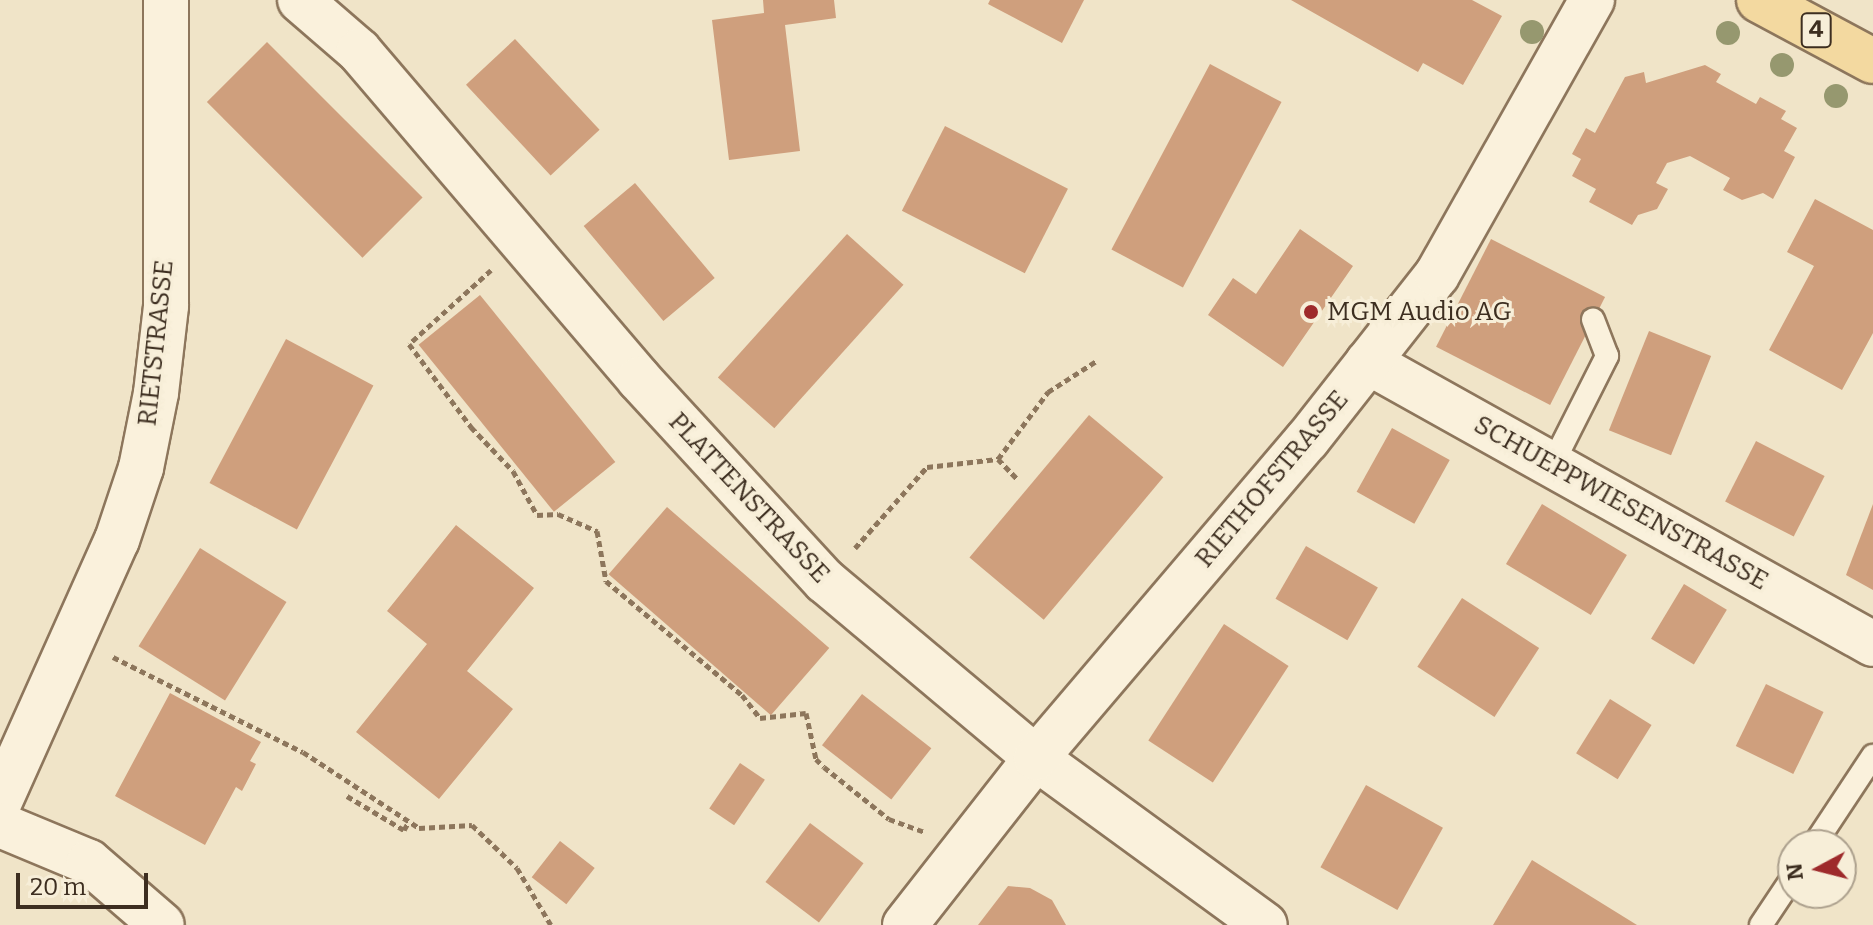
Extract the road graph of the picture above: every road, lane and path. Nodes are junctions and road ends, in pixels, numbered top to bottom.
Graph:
1 (166, 0) edge
2 (300, 0) edge
3 (1592, 0) edge
4 (1759, 0) edge
5 (1873, 61) edge
6 (522, 242) junction
7 (1593, 320) dead end
8 (1098, 360) dead end
9 (1368, 362) junction
10 (998, 459) junction
11 (1553, 463) junction
12 (1017, 479) dead end
13 (825, 581) junction
14 (73, 638) junction
15 (1873, 644) edge
16 (1873, 756) edge
17 (1036, 758) junction
18 (347, 796) dead end
19 (0, 801) edge
20 (408, 823) junction
21 (0, 825) edge
22 (1825, 829) edge
23 (937, 837) dead end
24 (1777, 901) edge
25 (162, 925) edge
26 (551, 925) edge
27 (905, 925) edge
28 (1265, 925) edge
29 (1761, 925) edge

1 - 14 street, RIETSTRASSE
2 - 6 street, PLATTENSTRASSE
3 - 9 street, RIETHOFSTRASSE
4 - 5 main road, 4
6 - 13 street, PLATTENSTRASSE
6 - 23 path
7 - 11 lane
8 - 10 path
9 - 11 street, SCHUEPPWIESENSTRASSE
9 - 17 street, RIETHOFSTRASSE
10 - 12 path
10 - 13 path
11 - 15 street, SCHUEPPWIESENSTRASSE
13 - 17 street, PLATTENSTRASSE
14 - 19 street, RIETSTRASSE
14 - 20 path
16 - 22 lane
17 - 27 street, RIETHOFSTRASSE
17 - 28 street, PLATTENSTRASSE
18 - 20 path
20 - 26 path
21 - 25 street
24 - 29 lane

